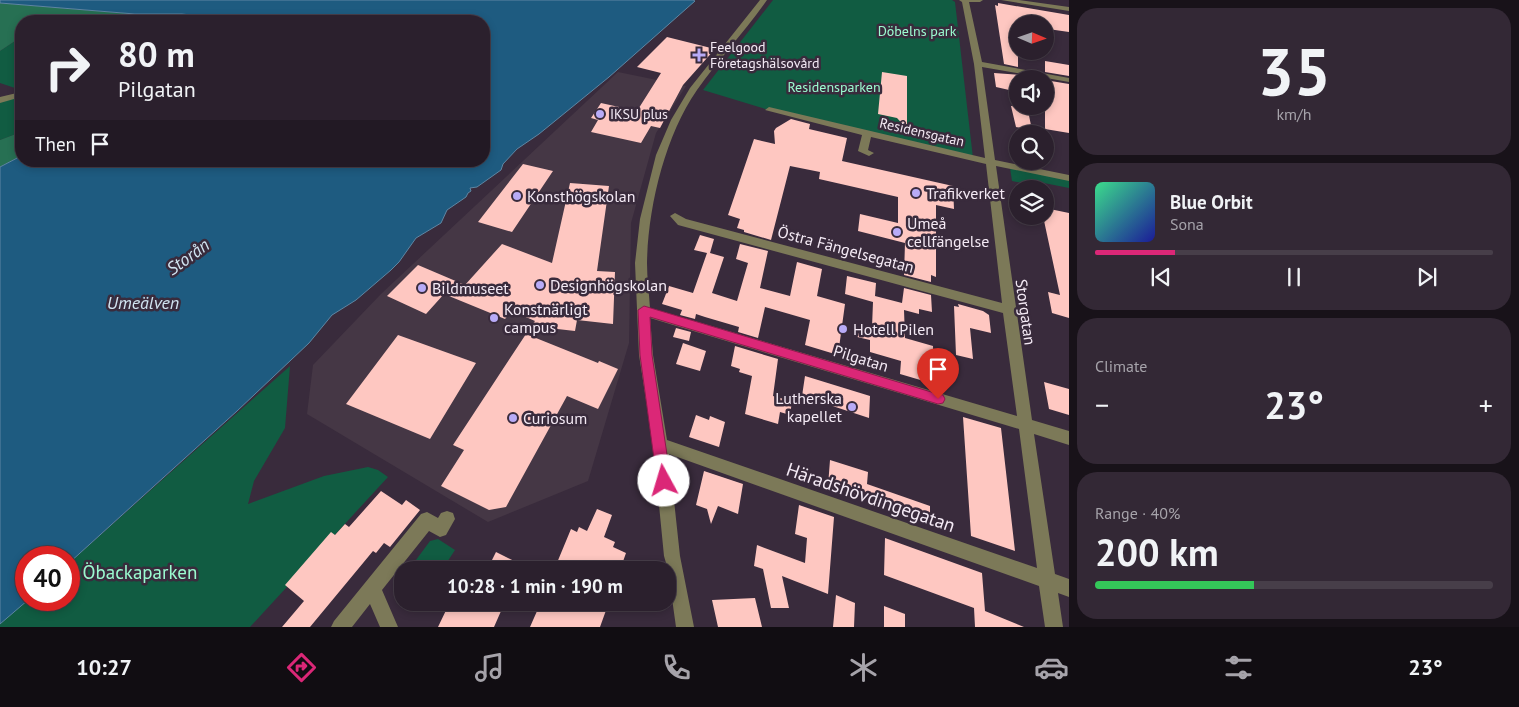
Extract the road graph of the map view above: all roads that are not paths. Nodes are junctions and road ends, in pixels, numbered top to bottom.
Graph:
1 (764, 0) edge
2 (963, 0) edge
3 (980, 0) edge
4 (1004, 0) edge
5 (1069, 9) edge
6 (978, 64) junction
7 (1069, 80) edge
8 (15, 96) edge
9 (0, 100) edge
10 (769, 110) dead end
11 (867, 133) junction
12 (869, 153) dead end
13 (990, 162) junction
14 (1069, 178) edge
15 (675, 216) dead end
16 (644, 310) junction
17 (1010, 310) junction
18 (1025, 425) junction
19 (1069, 438) edge
20 (660, 444) junction
21 (447, 519) dead end
22 (1048, 581) junction
23 (372, 588) junction
24 (1069, 588) edge
25 (340, 627) edge
26 (390, 627) edge
27 (685, 627) edge
28 (1054, 627) edge

1 - 16 street
2 - 3 street
2 - 6 street, Storgatan
4 - 5 street
6 - 7 street
6 - 13 street, Storgatan
8 - 9 street
10 - 11 street, Residensgatan
11 - 12 street
11 - 13 street, Residensgatan
13 - 14 street, Residensgatan
13 - 17 street, Storgatan
15 - 17 street, Östra Fängelsegatan
16 - 18 street, Pilgatan
16 - 20 street
17 - 18 street, Storgatan
18 - 19 street, Pilgatan
18 - 22 street, Storgatan
20 - 22 street, Häradshövdingegatan
20 - 27 street
21 - 23 street
22 - 24 street, Häradshövdingegatan
22 - 28 street, Storgatan
23 - 25 street
23 - 26 street

